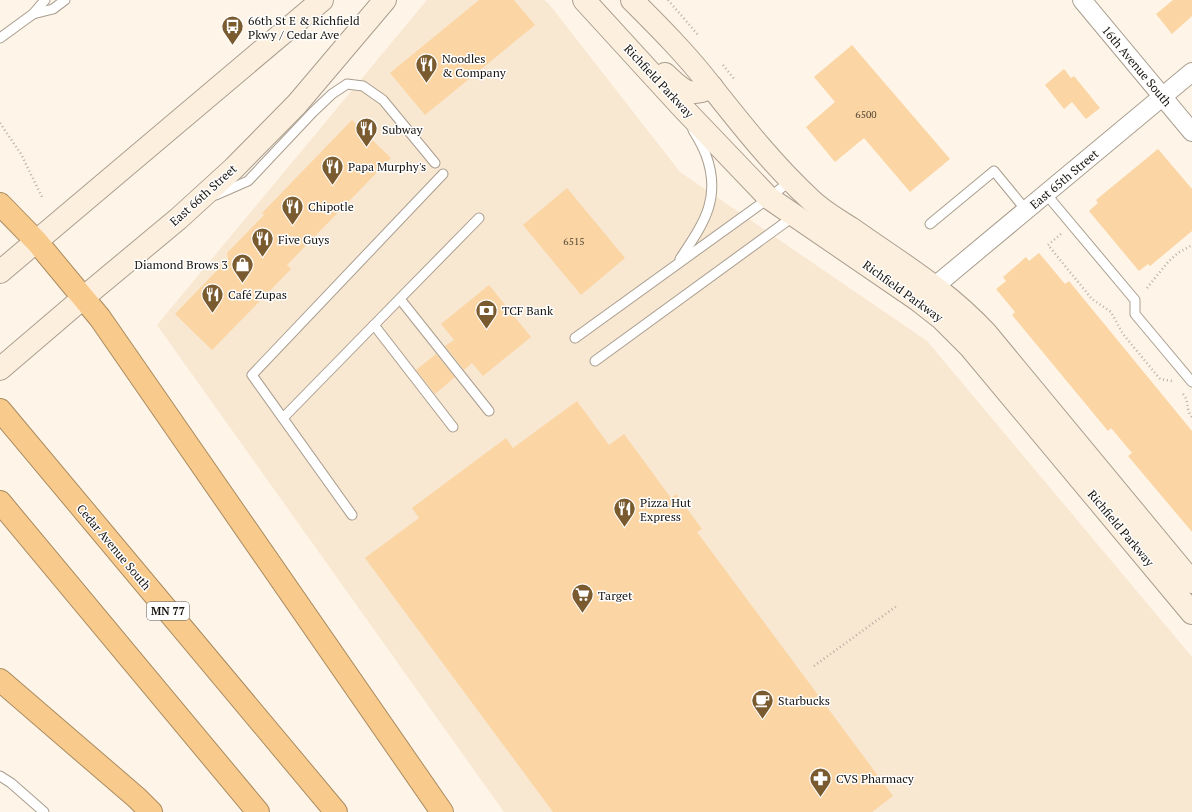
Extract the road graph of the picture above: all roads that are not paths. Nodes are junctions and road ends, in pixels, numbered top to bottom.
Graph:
1 (45, 0) edge
2 (64, 0) edge
3 (385, 0) edge
4 (584, 0) edge
5 (632, 0) edge
6 (1082, 0) edge
7 (314, 2) edge
8 (33, 14) junction
9 (609, 27) junction
10 (0, 38) edge
11 (1192, 72) edge
12 (712, 87) junction
13 (1163, 97) junction
14 (681, 106) junction
15 (1192, 132) edge
16 (435, 163) dead end
17 (443, 174) dead end
18 (790, 181) junction
19 (1046, 194) junction
20 (769, 198) junction
21 (0, 204) edge
22 (194, 204) junction
23 (803, 208) junction
24 (1026, 210) junction
25 (479, 218) dead end
26 (930, 224) dead end
27 (37, 242) junction
28 (677, 264) junction
29 (0, 272) edge
30 (935, 286) junction
31 (83, 298) junction
32 (400, 299) junction
33 (374, 325) junction
34 (575, 338) dead end
35 (595, 361) dead end
36 (0, 369) edge
37 (1192, 382) edge
38 (0, 410) edge
39 (489, 411) dead end
40 (283, 418) junction
41 (454, 428) dead end
42 (0, 502) edge
43 (352, 515) dead end
44 (1192, 582) edge
45 (1192, 613) edge
46 (0, 680) edge
47 (0, 776) edge
48 (44, 812) edge
49 (150, 812) edge
50 (258, 812) edge
51 (336, 812) edge
52 (442, 812) edge

1 - 8 lane
2 - 8 lane
3 - 22 street, East 66th Street
4 - 9 street, Richfield Parkway
5 - 12 street, Richfield Parkway
6 - 13 street, 16th Avenue South
7 - 27 street
8 - 10 lane
9 - 12 street
9 - 14 street, Richfield Parkway
11 - 13 street, East 65th Street
12 - 18 street, Richfield Parkway
13 - 15 street, 16th Avenue South
13 - 19 street, East 65th Street
14 - 20 street, Richfield Parkway
14 - 28 lane
16 - 22 lane
17 - 40 lane
18 - 20 lane
18 - 23 street, Richfield Parkway
19 - 24 street, East 65th Street
19 - 37 lane
20 - 23 street, Richfield Parkway
20 - 28 lane
21 - 27 highway
22 - 31 street, East 66th Street
23 - 30 street, Richfield Parkway
23 - 35 lane
23 - 45 street, Richfield Parkway
24 - 26 lane
24 - 30 street, East 65th Street
25 - 32 lane
27 - 29 street
27 - 31 highway
28 - 34 lane
30 - 44 street, Richfield Parkway
31 - 36 street, East 66th Street
31 - 52 highway
32 - 33 lane
32 - 39 lane
33 - 40 lane
33 - 41 lane
38 - 51 highway, Cedar Avenue South / MN 77
40 - 43 lane
42 - 50 highway
46 - 49 highway
47 - 48 lane

